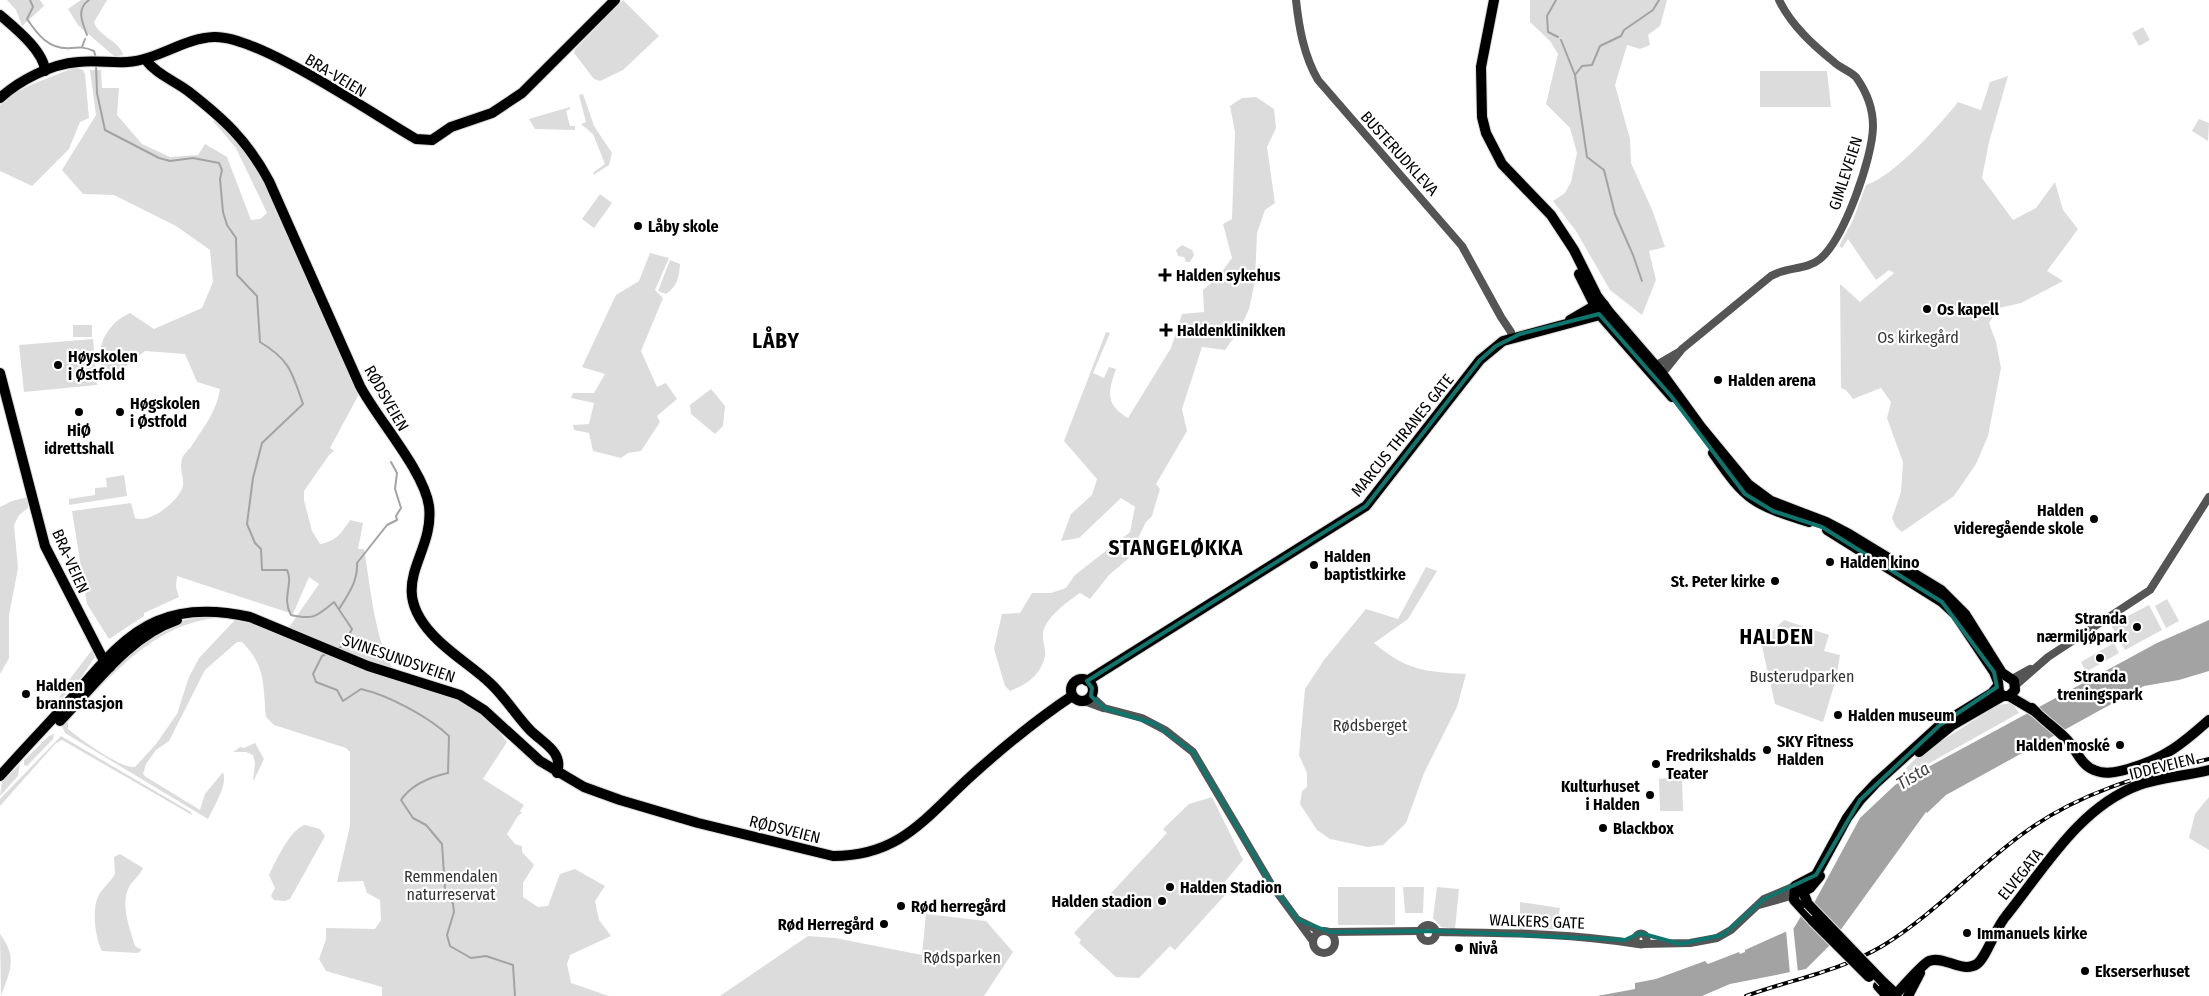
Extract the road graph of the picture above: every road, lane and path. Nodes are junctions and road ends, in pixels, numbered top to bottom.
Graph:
1 (615, 0) edge
2 (1296, 0) edge
3 (1494, 0) edge
4 (1779, 0) edge
5 (0, 15) edge
6 (146, 59) junction
7 (45, 71) junction
8 (0, 98) edge
9 (1599, 308) junction
10 (1511, 337) junction
11 (1657, 371) junction
12 (0, 373) edge
13 (0, 391) edge
14 (22, 459) junction
15 (2209, 497) edge
16 (108, 664) junction
17 (1087, 681) junction
18 (1997, 684) junction
19 (2011, 687) junction
20 (1072, 696) junction
21 (1087, 698) junction
22 (2209, 720) edge
23 (552, 770) junction
24 (2209, 770) edge
25 (0, 776) edge
26 (0, 781) edge
27 (1856, 806) junction
28 (2097, 808) joint
29 (1797, 891) junction
30 (1298, 920) junction
31 (1320, 931) junction
32 (1351, 931) junction
33 (1330, 932) junction
34 (1636, 935) junction
35 (1645, 935) junction
36 (1312, 940) junction
37 (1335, 940) junction
38 (1624, 940) junction
39 (1666, 943) junction
40 (1640, 944) junction
41 (1925, 966) junction
42 (1894, 996) edge
43 (1908, 996) edge

1 - 6 main road, BRA-VEIEN
2 - 10 street, BUSTERUDKLEVA
3 - 9 main road
4 - 11 street, GIMLEVEIEN
5 - 7 main road
6 - 7 main road, BRA-VEIEN
6 - 23 main road, RØDSVEIEN
7 - 8 main road, BRA-VEIEN
9 - 10 main road, MARCUS THRANES GATE
9 - 11 main road
10 - 17 main road, MARCUS THRANES GATE
11 - 18 main road
11 - 19 main road
12 - 14 main road, BRA-VEIEN
13 - 14 main road, BRA-VEIEN
14 - 16 main road, BRA-VEIEN
15 - 19 street
16 - 23 main road, SVINESUNDSVEIEN
16 - 25 main road, SVINESUNDSVEIEN
16 - 26 main road, SVINESUNDSVEIEN
17 - 20 main road
17 - 21 main road
18 - 19 main road
18 - 19 main road
18 - 27 main road
19 - 22 main road
19 - 27 main road
20 - 21 main road
20 - 23 main road, RØDSVEIEN
21 - 30 street
24 - 28 main road, IDDEVEIEN
27 - 29 main road
28 - 41 main road, ELVEGATA
29 - 39 street
29 - 42 main road, bridge
30 - 31 street
30 - 36 street
31 - 33 street
31 - 36 street
32 - 33 street, WALKERS GATE
32 - 37 street
32 - 38 street, WALKERS GATE
33 - 37 street
34 - 35 street
34 - 38 street, WALKERS GATE
34 - 40 street
35 - 39 street
35 - 40 street
36 - 37 street
38 - 40 street
39 - 40 street
41 - 42 main road
41 - 43 main road

